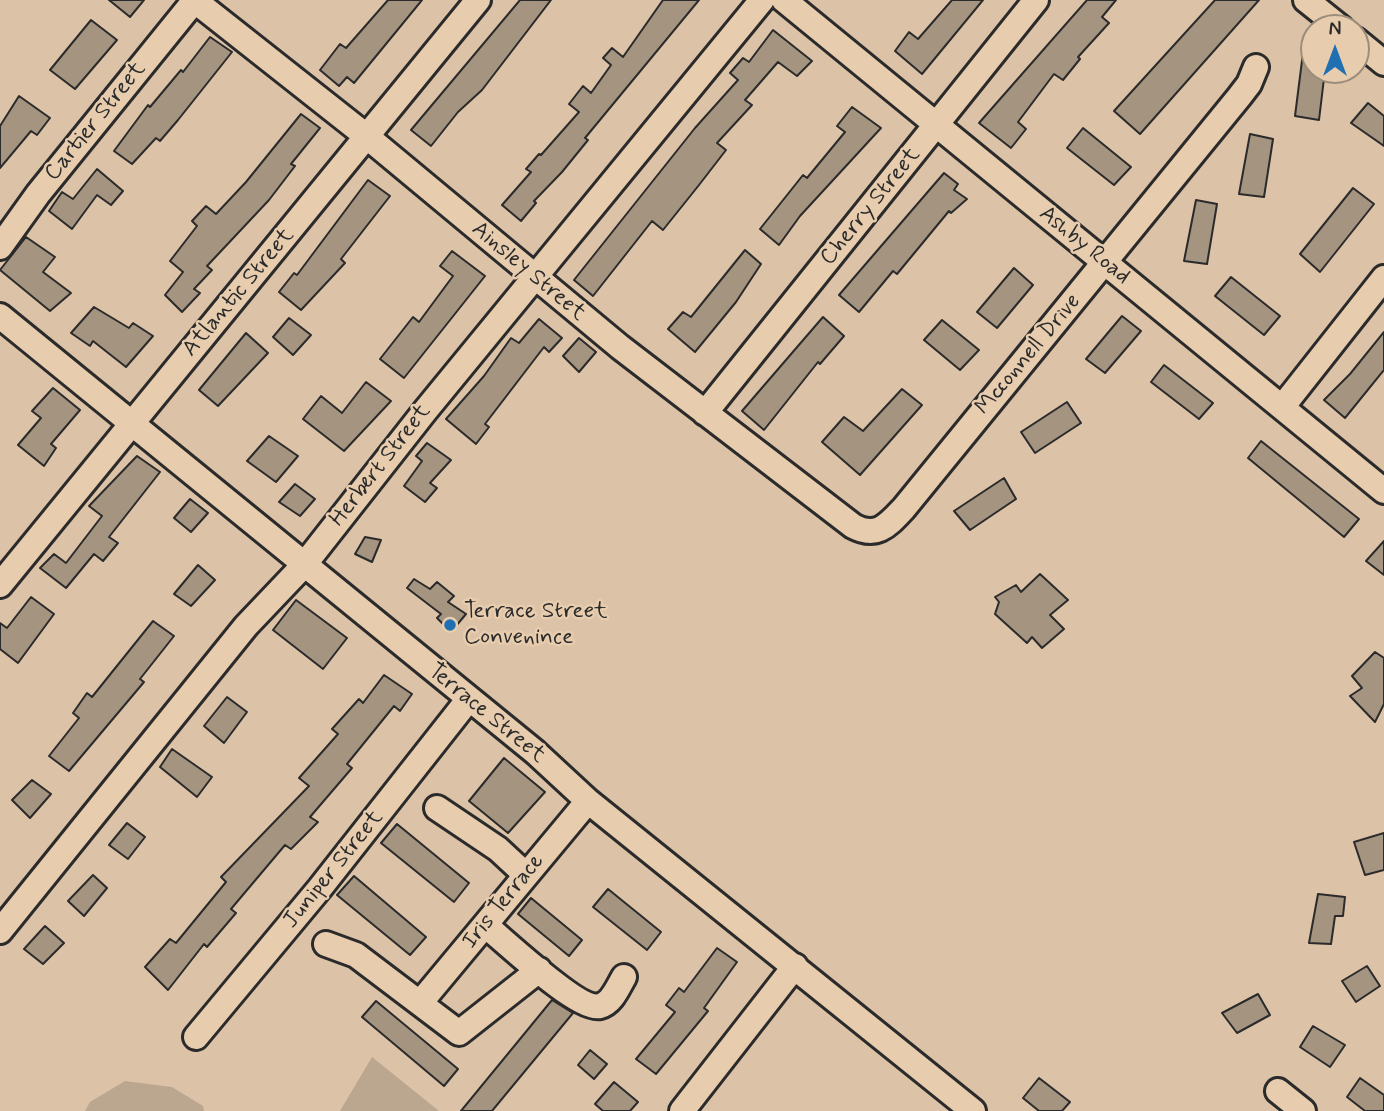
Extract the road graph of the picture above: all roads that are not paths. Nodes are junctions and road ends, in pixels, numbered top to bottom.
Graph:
1 (195, 0) edge
2 (478, 0) edge
3 (762, 0) edge
4 (784, 0) edge
5 (1036, 0) edge
6 (1370, 52) edge
7 (1384, 63) edge
8 (1256, 66) dead end
9 (936, 126) junction
10 (365, 135) junction
11 (0, 247) edge
12 (1105, 263) junction
13 (535, 278) junction
14 (1384, 278) edge
15 (0, 316) edge
16 (1283, 406) junction
17 (705, 413) junction
18 (134, 425) junction
19 (1384, 491) edge
20 (869, 531) joint
21 (304, 565) junction
22 (0, 585) edge
23 (468, 699) junction
24 (588, 801) junction
25 (437, 808) dead end
26 (526, 874) junction
27 (485, 925) junction
28 (0, 931) edge
29 (326, 944) dead end
30 (795, 966) junction
31 (539, 970) junction
32 (624, 977) dead end
33 (420, 1003) junction
34 (196, 1037) dead end
35 (1278, 1091) dead end
36 (682, 1111) edge
37 (973, 1111) edge
38 (1303, 1111) edge

1 - 10 street, Ainsley Street
1 - 11 street, Cartier Street
2 - 10 street, Atlantic Street
3 - 13 street, Herbert Street
4 - 9 street, Ashby Road
5 - 9 street, Cherry Street
6 - 7 street
8 - 12 street, Mcconnell Drive
9 - 12 street, Ashby Road
9 - 17 street, Cherry Street
10 - 13 street, Ainsley Street
10 - 18 street, Atlantic Street
12 - 16 street, Ashby Road
12 - 20 street, Mcconnell Drive
13 - 17 street, Ainsley Street
13 - 21 street, Herbert Street
14 - 16 street
15 - 18 street, Terrace Street
16 - 19 street, Ashby Road
17 - 20 street, Ainsley Street
18 - 21 street, Terrace Street
18 - 22 street, Atlantic Street
21 - 23 street, Terrace Street
21 - 28 street, Herbert Street
23 - 24 street, Terrace Street
23 - 34 street, Juniper Street
24 - 26 street, Iris Terrace
24 - 30 street, Terrace Street
25 - 26 street
26 - 27 street, Iris Terrace
27 - 31 street
27 - 33 street, Iris Terrace
29 - 33 street
30 - 36 street
30 - 37 street, Terrace Street
31 - 32 street
31 - 33 street
35 - 38 street

